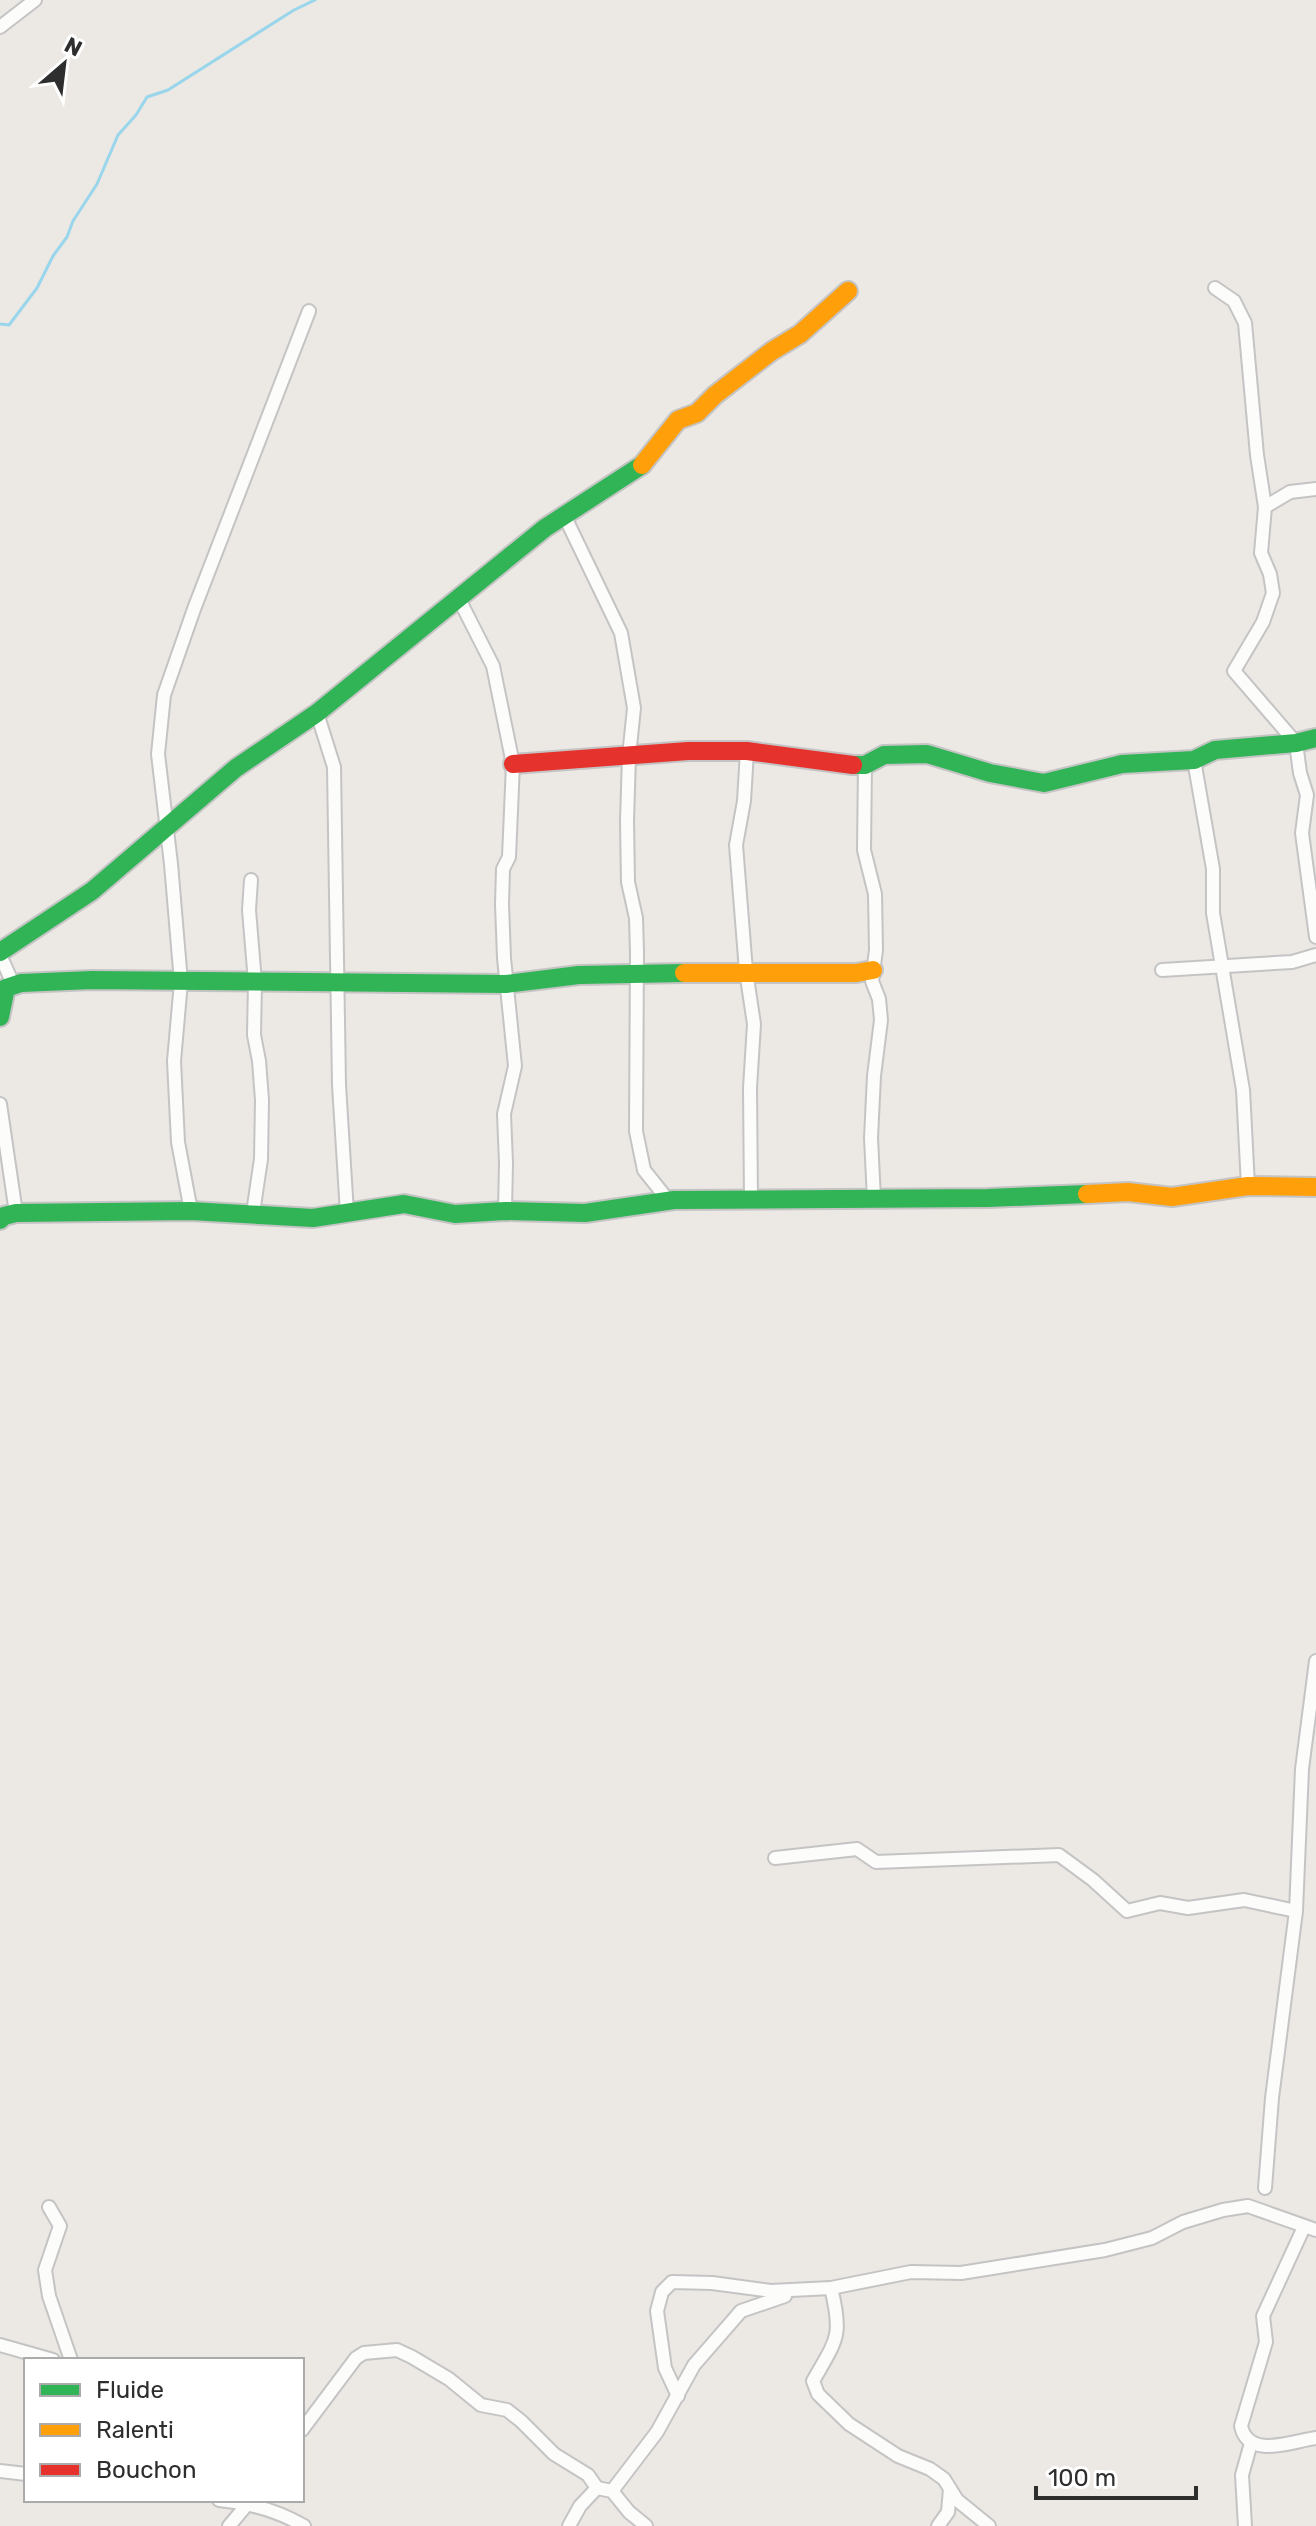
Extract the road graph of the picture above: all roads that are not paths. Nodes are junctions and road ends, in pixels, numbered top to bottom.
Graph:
1 (35, 0) edge
2 (0, 27) edge
3 (1215, 288) dead end
4 (848, 291) dead end
5 (309, 311) dead end
6 (1316, 489) edge
7 (1265, 507) junction
8 (564, 515) junction
9 (458, 597) junction
10 (317, 713) junction
11 (1316, 738) edge
12 (1296, 743) junction
13 (747, 751) junction
14 (629, 756) junction
15 (1194, 760) junction
16 (513, 764) junction
17 (865, 765) junction
18 (167, 826) junction
19 (251, 880) dead end
20 (1316, 937) edge
21 (0, 954) edge
22 (1316, 955) edge
23 (1222, 968) junction
24 (873, 970) junction
25 (1162, 970) dead end
26 (746, 971) junction
27 (637, 973) junction
28 (181, 982) junction
29 (255, 982) junction
30 (337, 982) junction
31 (506, 984) junction
32 (14, 986) junction
33 (0, 1017) edge
34 (0, 1104) edge
35 (6, 1182) edge
36 (1248, 1186) junction
37 (1316, 1187) edge
38 (874, 1199) junction
39 (668, 1200) junction
40 (751, 1200) junction
41 (191, 1211) junction
42 (505, 1211) junction
43 (253, 1213) junction
44 (347, 1213) junction
45 (8, 1217) edge
46 (1316, 1661) edge
47 (775, 1858) dead end
48 (1296, 1911) junction
49 (1265, 2188) dead end
50 (49, 2207) dead end
51 (1310, 2228) edge
52 (831, 2288) junction
53 (812, 2290) junction
54 (0, 2345) edge
55 (46, 2358) edge
56 (70, 2358) edge
57 (678, 2396) junction
58 (304, 2411) edge
59 (315, 2414) junction
60 (304, 2428) edge
61 (1316, 2438) edge
62 (1251, 2443) junction
63 (0, 2471) edge
64 (24, 2474) edge
65 (597, 2488) junction
66 (950, 2489) junction
67 (612, 2491) junction
68 (250, 2502) edge
69 (229, 2526) edge
70 (304, 2526) edge
71 (569, 2526) edge
72 (646, 2526) edge
73 (938, 2526) edge
74 (989, 2526) edge
75 (1245, 2526) edge

1 - 2 street
3 - 7 street
4 - 8 street
5 - 18 street
6 - 7 street
7 - 12 street
8 - 9 street
8 - 14 street
9 - 10 street
9 - 16 street
10 - 18 street
10 - 30 street
11 - 12 street
12 - 15 street
12 - 20 street
13 - 14 street
13 - 17 street
13 - 26 street
14 - 16 street
14 - 27 street
15 - 17 street
15 - 23 street
16 - 31 street
17 - 24 street
18 - 21 street
18 - 28 street
19 - 29 street
21 - 32 street
22 - 23 street
23 - 25 street
23 - 36 street
24 - 26 street
24 - 38 street
26 - 27 street
26 - 40 street
27 - 31 street
27 - 39 street
28 - 29 street
28 - 32 street
28 - 41 street
29 - 30 street
29 - 43 street
30 - 31 street
30 - 44 street
31 - 42 street
32 - 33 street
34 - 35 street
35 - 45 street
36 - 37 street
36 - 38 street
38 - 40 street
39 - 40 street
39 - 42 street
41 - 43 street
41 - 45 street
42 - 44 street
43 - 44 street
46 - 48 street
47 - 48 street
48 - 49 street
50 - 56 street
51 - 52 street
51 - 62 street
52 - 53 street
52 - 66 street
53 - 57 street
53 - 57 street
54 - 55 street
57 - 67 street
58 - 59 street
59 - 60 street
59 - 65 street
61 - 62 street
62 - 75 street
63 - 64 street
65 - 67 street
65 - 71 street
66 - 73 street
66 - 74 street
67 - 72 street
68 - 69 street
68 - 70 street

